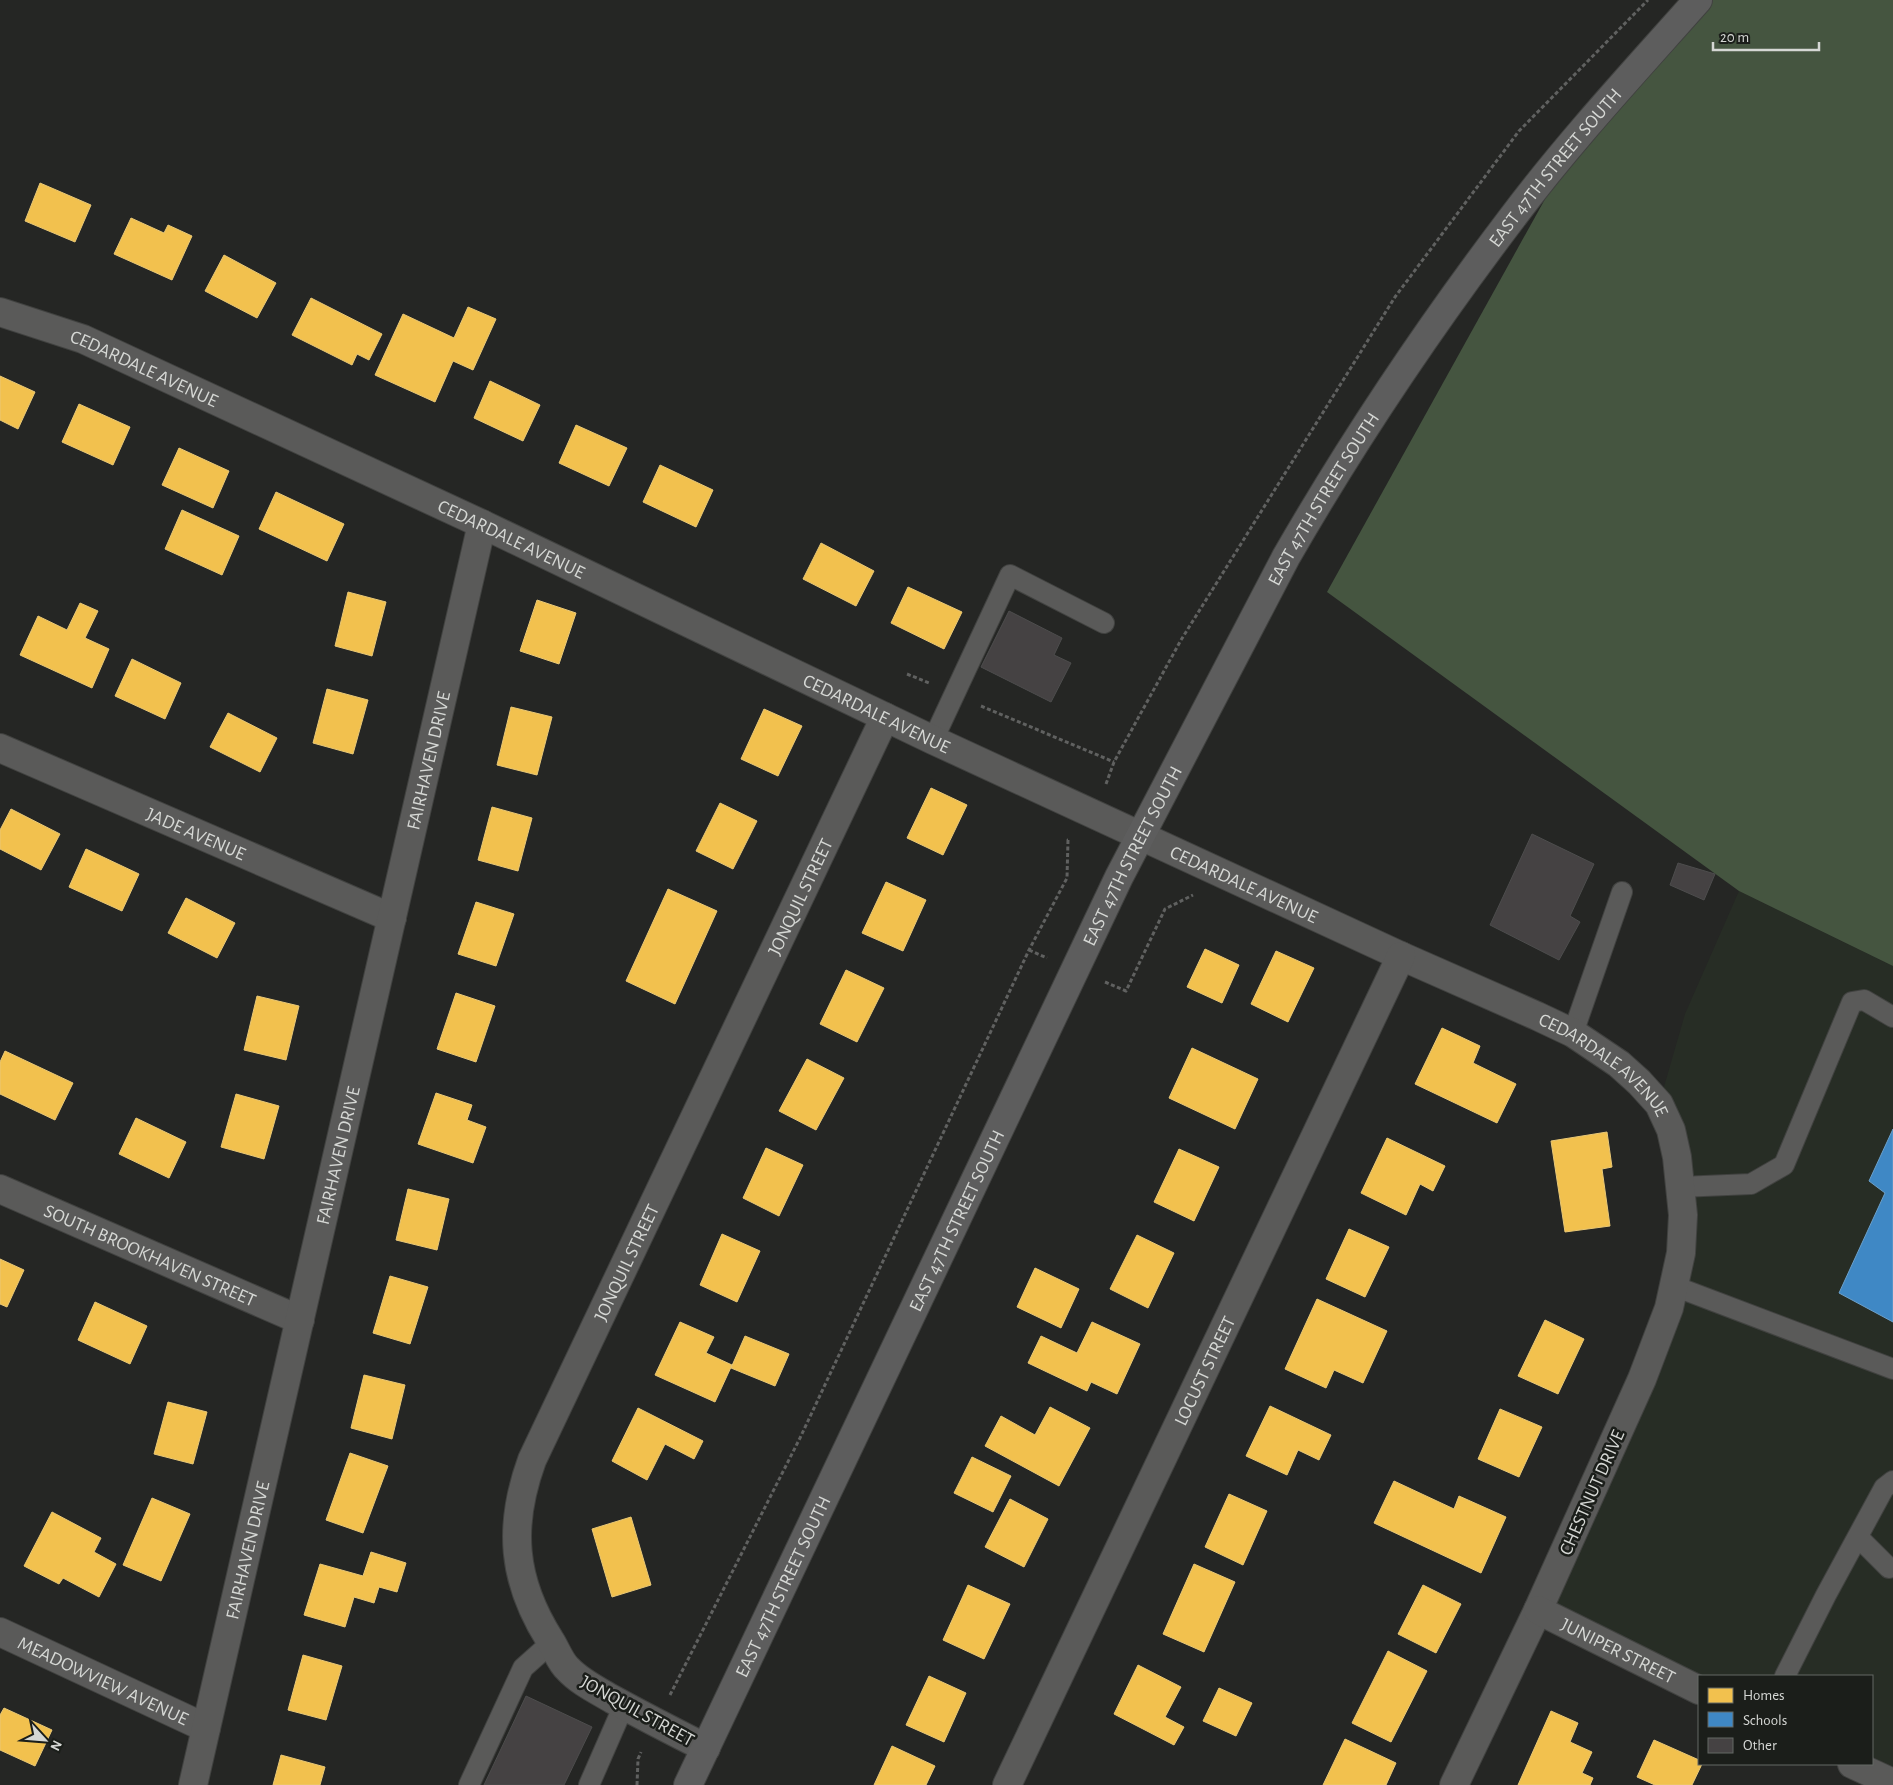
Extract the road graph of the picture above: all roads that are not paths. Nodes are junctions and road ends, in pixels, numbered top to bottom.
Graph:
1 (1698, 0) edge
2 (0, 312) edge
3 (482, 524) junction
4 (1104, 623) dead end
5 (885, 717) junction
6 (933, 740) junction
7 (0, 748) edge
8 (1141, 835) junction
9 (1622, 892) dead end
10 (392, 918) junction
11 (1401, 956) junction
12 (1893, 1017) edge
13 (1573, 1033) junction
14 (1680, 1187) junction
15 (0, 1189) edge
16 (1674, 1286) junction
17 (300, 1320) junction
18 (1893, 1369) edge
19 (1893, 1481) edge
20 (1858, 1537) junction
21 (1889, 1568) dead end
22 (1538, 1610) junction
23 (0, 1632) edge
24 (551, 1643) junction
25 (1786, 1675) edge
26 (1698, 1690) edge
27 (624, 1705) junction
28 (206, 1728) junction
29 (706, 1748) junction
30 (1854, 1765) edge
31 (1893, 1783) edge
32 (193, 1785) edge
33 (469, 1785) edge
34 (589, 1785) edge
35 (688, 1785) edge
36 (1007, 1785) edge
37 (1454, 1785) edge

1 - 8 main road, EAST 47TH STREET SOUTH
2 - 3 street, CEDARDALE AVENUE
3 - 5 street, CEDARDALE AVENUE
3 - 10 street, FAIRHAVEN DRIVE
4 - 6 lane
5 - 6 street, CEDARDALE AVENUE
5 - 24 street, JONQUIL STREET
6 - 8 street, CEDARDALE AVENUE
7 - 10 street, JADE AVENUE
8 - 11 street, CEDARDALE AVENUE
8 - 29 main road, EAST 47TH STREET SOUTH
9 - 13 lane
10 - 17 street, FAIRHAVEN DRIVE
11 - 13 street, CEDARDALE AVENUE
11 - 36 street, LOCUST STREET
12 - 14 lane
13 - 14 street, CEDARDALE AVENUE
14 - 16 street, CHESTNUT DRIVE
15 - 17 street, SOUTH BROOKHAVEN STREET
16 - 18 lane
16 - 22 street, CHESTNUT DRIVE
17 - 28 street, FAIRHAVEN DRIVE
19 - 20 lane
20 - 21 lane
20 - 25 lane
22 - 26 street, JUNIPER STREET
22 - 37 street, CHESTNUT DRIVE
23 - 28 street, MEADOWVIEW AVENUE
24 - 27 street, JONQUIL STREET
24 - 33 lane
27 - 29 street, JONQUIL STREET
27 - 34 lane
28 - 32 street, FAIRHAVEN DRIVE
29 - 35 main road, EAST 47TH STREET SOUTH
30 - 31 street

